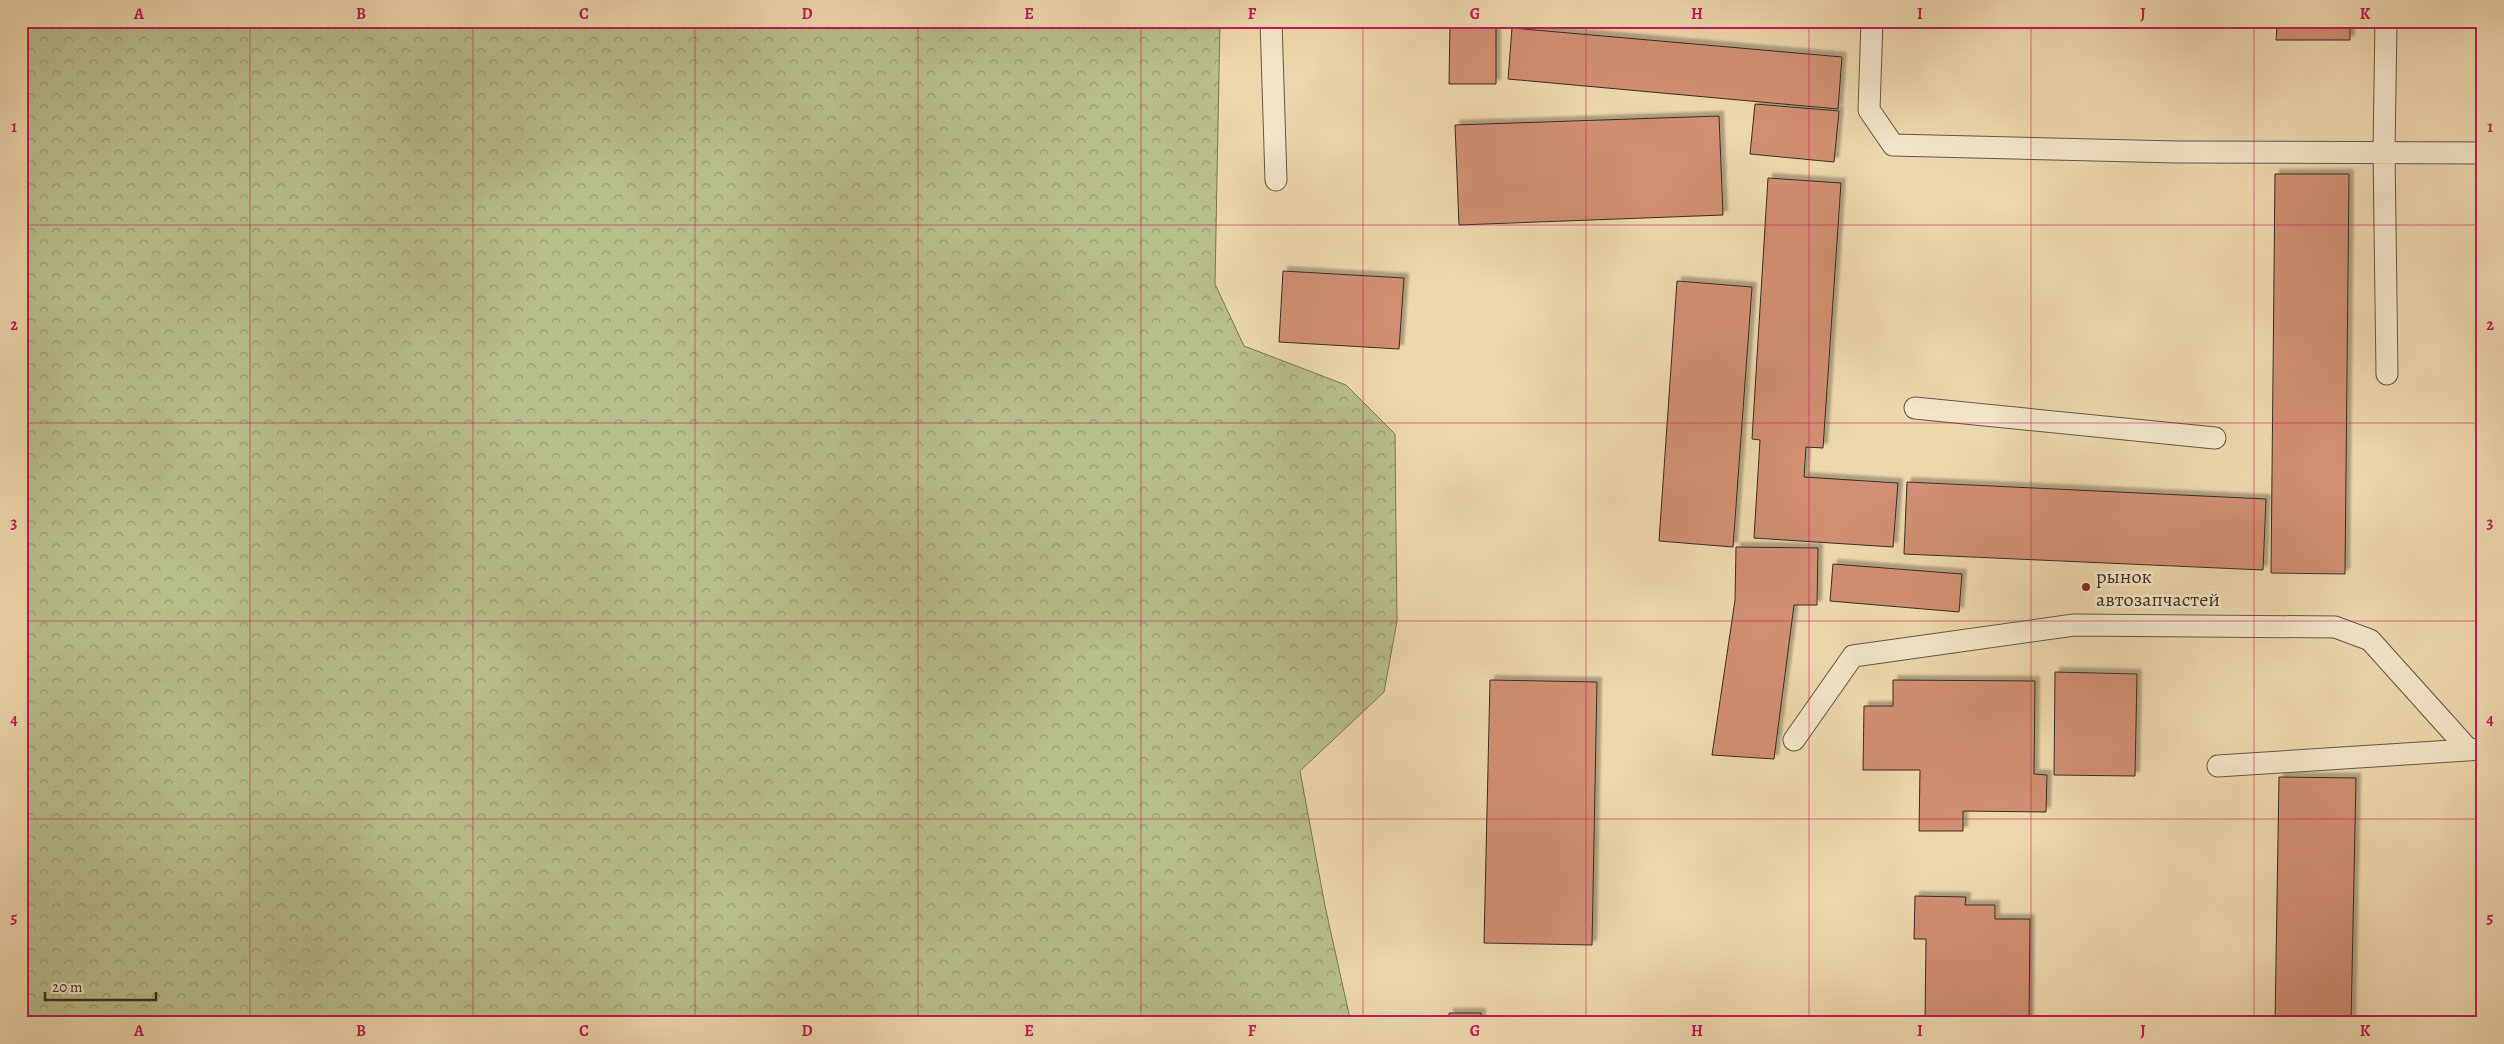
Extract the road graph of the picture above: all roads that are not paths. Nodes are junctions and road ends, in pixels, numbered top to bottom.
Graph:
1 (1271, 21) edge
2 (1872, 21) edge
3 (2386, 21) edge
4 (2384, 152) junction
5 (2483, 154) edge
6 (1276, 180) dead end
7 (2387, 374) dead end
8 (1915, 408) dead end
9 (2215, 438) dead end
10 (1794, 740) dead end
11 (2475, 749) edge
12 (2218, 766) dead end

1 - 6 lane
2 - 4 lane
3 - 4 lane
4 - 5 lane
4 - 7 lane
8 - 9 lane
10 - 11 lane
11 - 12 lane

